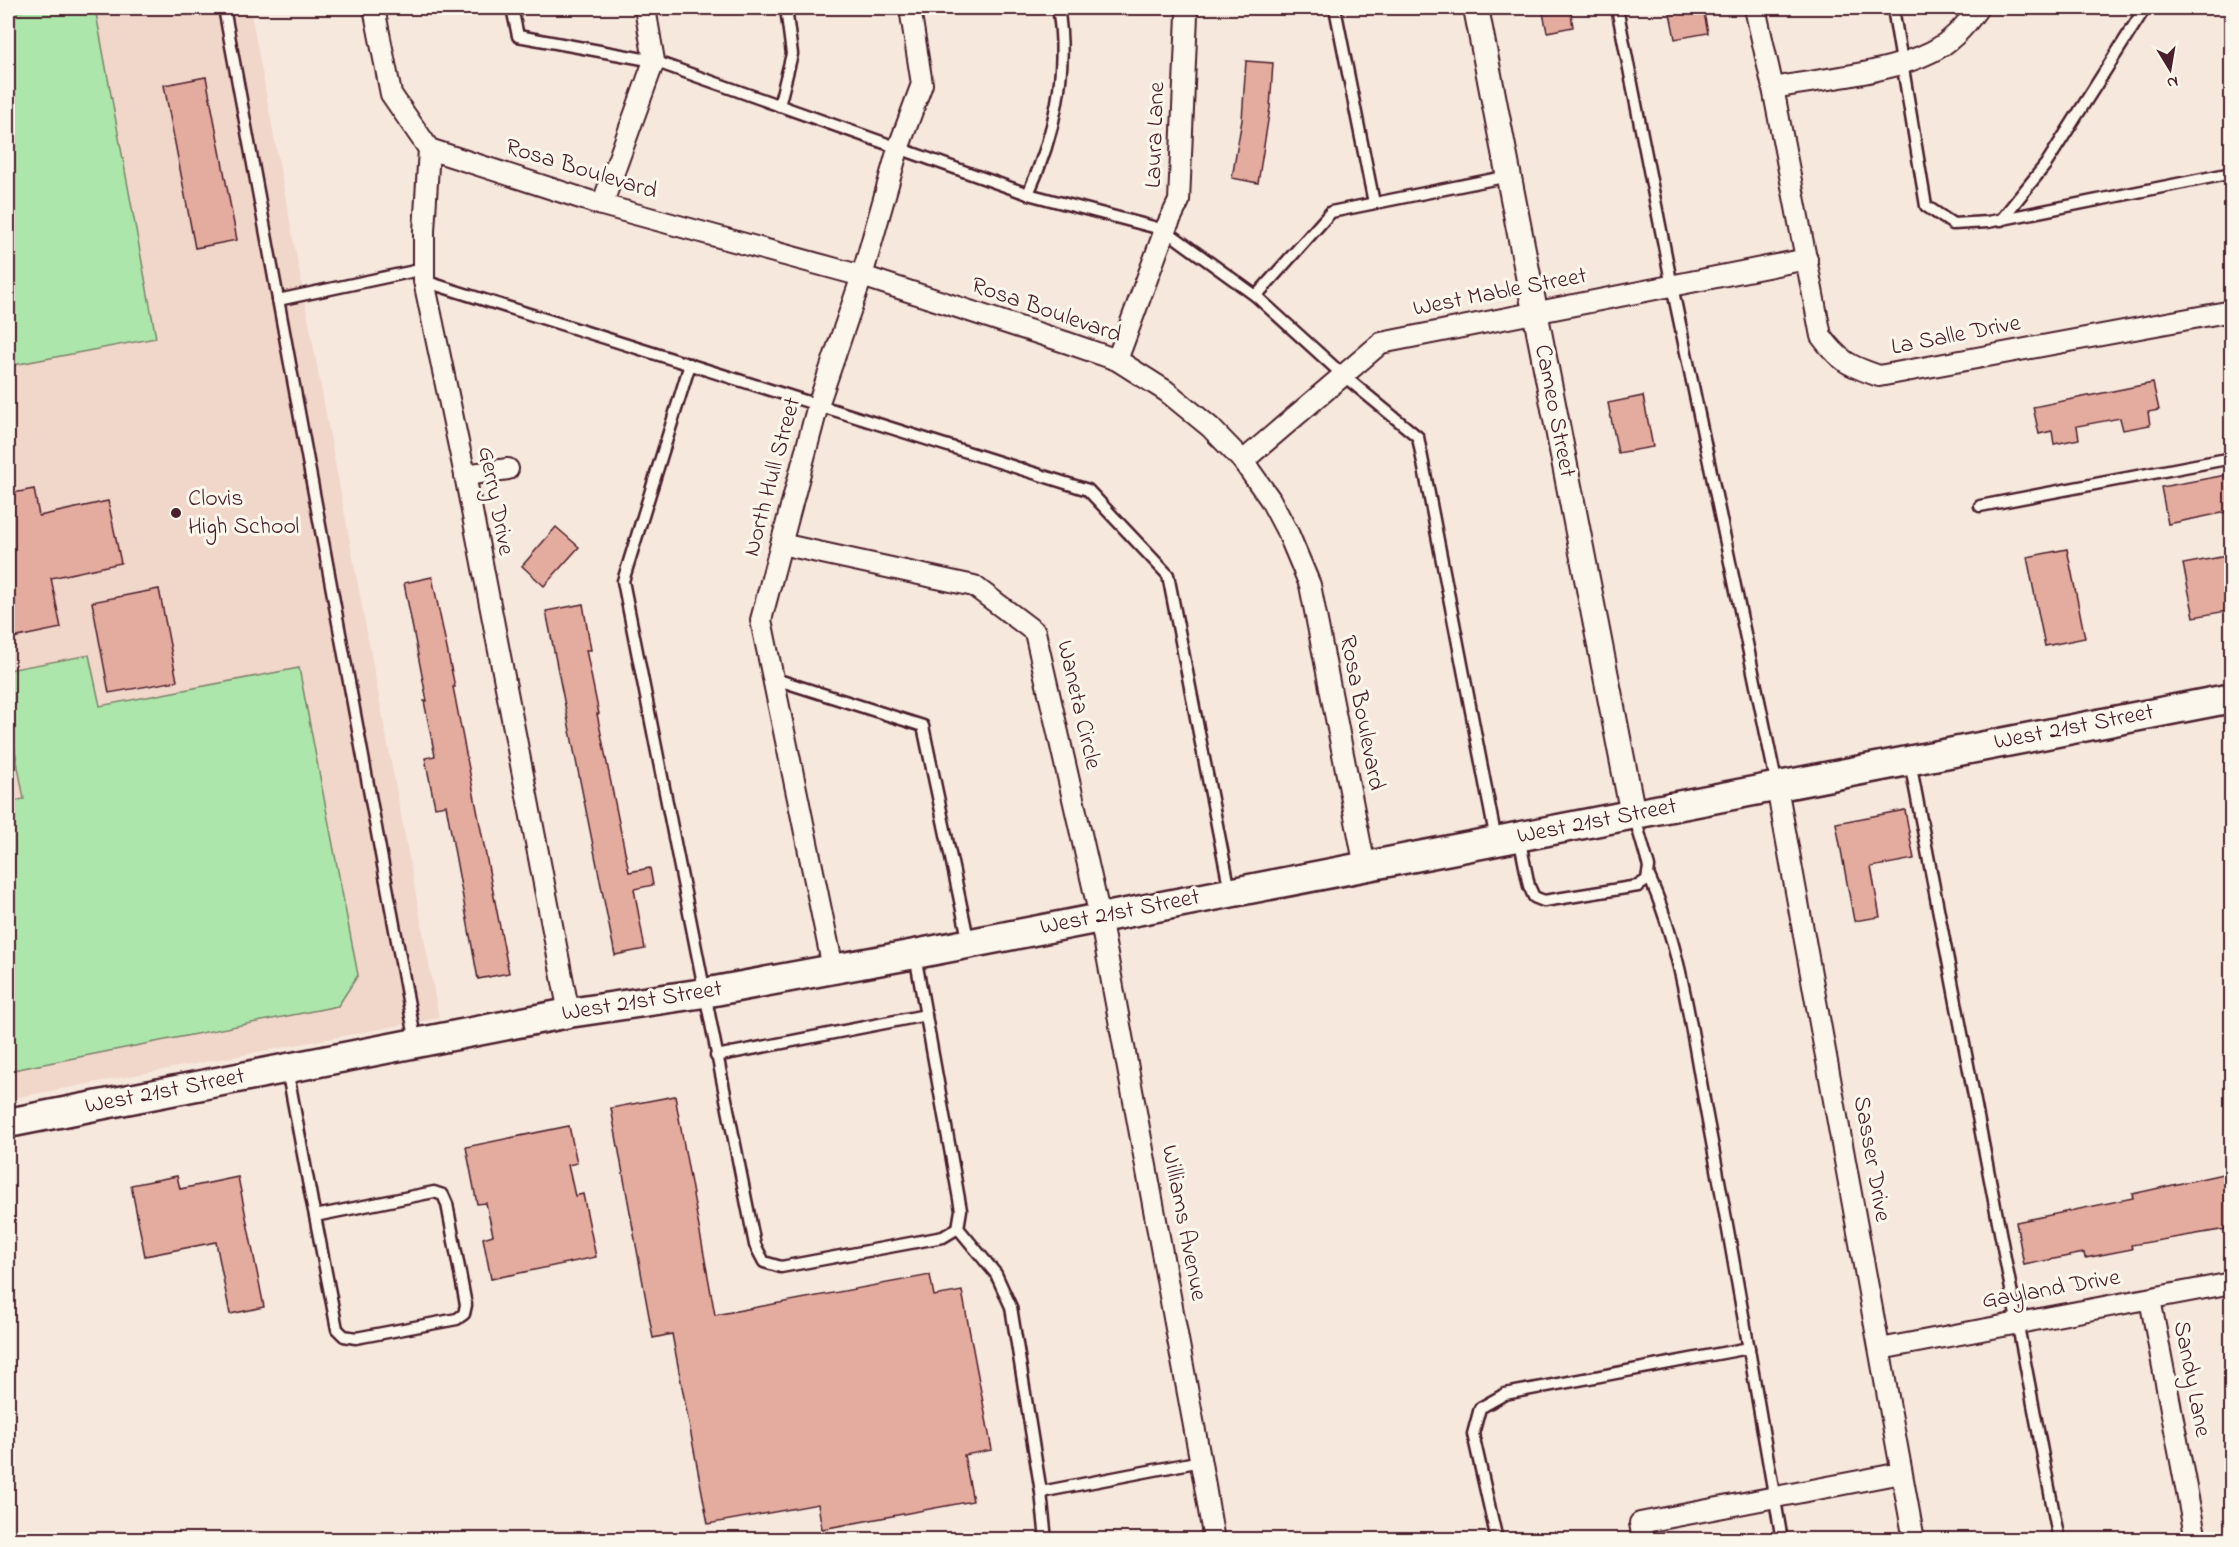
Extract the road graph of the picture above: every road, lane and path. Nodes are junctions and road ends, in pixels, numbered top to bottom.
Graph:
1 (224, 8) edge
2 (374, 8) edge
3 (512, 8) edge
4 (645, 8) edge
5 (786, 8) edge
6 (910, 8) edge
7 (1058, 8) edge
8 (1186, 8) edge
9 (1335, 8) edge
10 (1476, 8) edge
11 (1617, 8) edge
12 (1755, 8) edge
13 (1893, 8) edge
14 (1978, 8) edge
15 (2145, 8) edge
16 (654, 61) junction
17 (1903, 63) junction
18 (1773, 88) junction
19 (779, 106) junction
20 (429, 149) junction
21 (898, 149) junction
22 (2232, 173) edge
23 (1509, 176) junction
24 (1028, 194) junction
25 (1374, 203) junction
26 (602, 205) junction
27 (2001, 220) junction
28 (1165, 230) junction
29 (1807, 259) junction
30 (424, 275) junction
31 (862, 276) junction
32 (1672, 286) junction
33 (1256, 296) junction
34 (278, 300) junction
35 (2232, 310) edge
36 (1535, 312) junction
37 (1117, 360) junction
38 (690, 364) junction
39 (1344, 376) junction
40 (818, 405) junction
41 (2232, 458) edge
42 (1243, 461) junction
43 (508, 469) dead end
44 (465, 475) junction
45 (1980, 506) dead end
46 (781, 544) junction
47 (772, 677) junction
48 (2232, 698) edge
49 (1910, 760) junction
50 (1778, 788) junction
51 (1633, 815) junction
52 (1508, 840) junction
53 (1365, 867) junction
54 (1648, 874) junction
55 (1230, 891) junction
56 (1100, 917) junction
57 (969, 943) junction
58 (915, 954) junction
59 (833, 968) junction
60 (704, 993) junction
61 (569, 1013) junction
62 (926, 1015) junction
63 (416, 1044) junction
64 (716, 1056) junction
65 (287, 1069) junction
66 (8, 1123) edge
67 (315, 1216) junction
68 (958, 1228) junction
69 (2232, 1283) edge
70 (2150, 1299) junction
71 (2018, 1321) junction
72 (1749, 1348) junction
73 (1880, 1349) junction
74 (1201, 1461) junction
75 (1901, 1473) junction
76 (1041, 1492) junction
77 (1775, 1497) junction
78 (1046, 1539) edge
79 (1211, 1539) edge
80 (1497, 1539) edge
81 (1643, 1539) edge
82 (1782, 1539) edge
83 (1914, 1539) edge
84 (2059, 1539) edge
85 (2196, 1539) edge

1 - 34 lane
2 - 20 street
3 - 16 lane
4 - 16 street
5 - 19 lane
6 - 21 street, North Hull Street
7 - 24 lane
8 - 28 street, Laura Lane
9 - 25 lane
10 - 23 street, Cameo Street
11 - 32 lane
12 - 18 street, La Salle Drive
13 - 17 lane
14 - 17 street
15 - 27 lane
16 - 19 lane
16 - 26 street
17 - 18 street
17 - 27 lane
18 - 29 street, La Salle Drive
19 - 21 lane
20 - 26 street, Rosa Boulevard
20 - 30 street, Gerry Drive
21 - 24 lane
21 - 31 street, North Hull Street
22 - 27 lane
23 - 25 lane
23 - 36 street, Cameo Street
24 - 28 lane
25 - 33 lane
26 - 31 street, Rosa Boulevard
28 - 33 lane
28 - 37 street, Laura Lane
29 - 32 street, West Mable Street
29 - 35 street, La Salle Drive
30 - 34 lane
30 - 38 lane
30 - 44 street, Gerry Drive
31 - 37 street, Rosa Boulevard
31 - 40 street, North Hull Street
32 - 36 street, West Mable Street
32 - 50 lane
33 - 39 lane
34 - 63 lane
36 - 39 street, West Mable Street
36 - 51 street, Cameo Street
37 - 42 street, Rosa Boulevard
38 - 40 lane
38 - 60 lane
39 - 42 street, West Mable Street
39 - 52 lane
40 - 46 street, North Hull Street
40 - 55 lane
41 - 45 lane
42 - 53 street, Rosa Boulevard
43 - 44 street
44 - 61 street, Gerry Drive
46 - 47 street, North Hull Street
46 - 56 street, Waneta Circle
47 - 57 lane
47 - 59 street, North Hull Street
48 - 49 main road, West 21st Street
49 - 50 main road, West 21st Street
49 - 71 lane
50 - 51 main road, West 21st Street
50 - 73 street, Sasser Drive
51 - 52 main road, West 21st Street
51 - 54 lane
52 - 53 main road, West 21st Street
52 - 54 lane
53 - 55 main road, West 21st Street
54 - 72 lane
55 - 56 main road, West 21st Street
56 - 57 main road, West 21st Street
56 - 74 street, Williams Avenue
57 - 58 main road, West 21st Street
58 - 59 main road, West 21st Street
58 - 62 lane
59 - 60 main road, West 21st Street
60 - 61 main road, West 21st Street
60 - 64 lane
61 - 63 main road, West 21st Street
62 - 64 lane
62 - 68 lane
63 - 65 main road, West 21st Street
64 - 68 lane
65 - 66 main road, West 21st Street
65 - 67 lane
67 - 67 lane
68 - 76 lane
69 - 70 street, Gayland Drive
70 - 71 street, Gayland Drive
70 - 85 street, Sandy Lane
71 - 73 street, Gayland Drive
71 - 84 lane
72 - 77 lane
72 - 80 lane
73 - 75 street, Sasser Drive
74 - 76 lane
74 - 79 street, Williams Avenue
75 - 77 street
75 - 83 street, Sasser Drive
76 - 78 lane
77 - 81 street
77 - 82 lane

